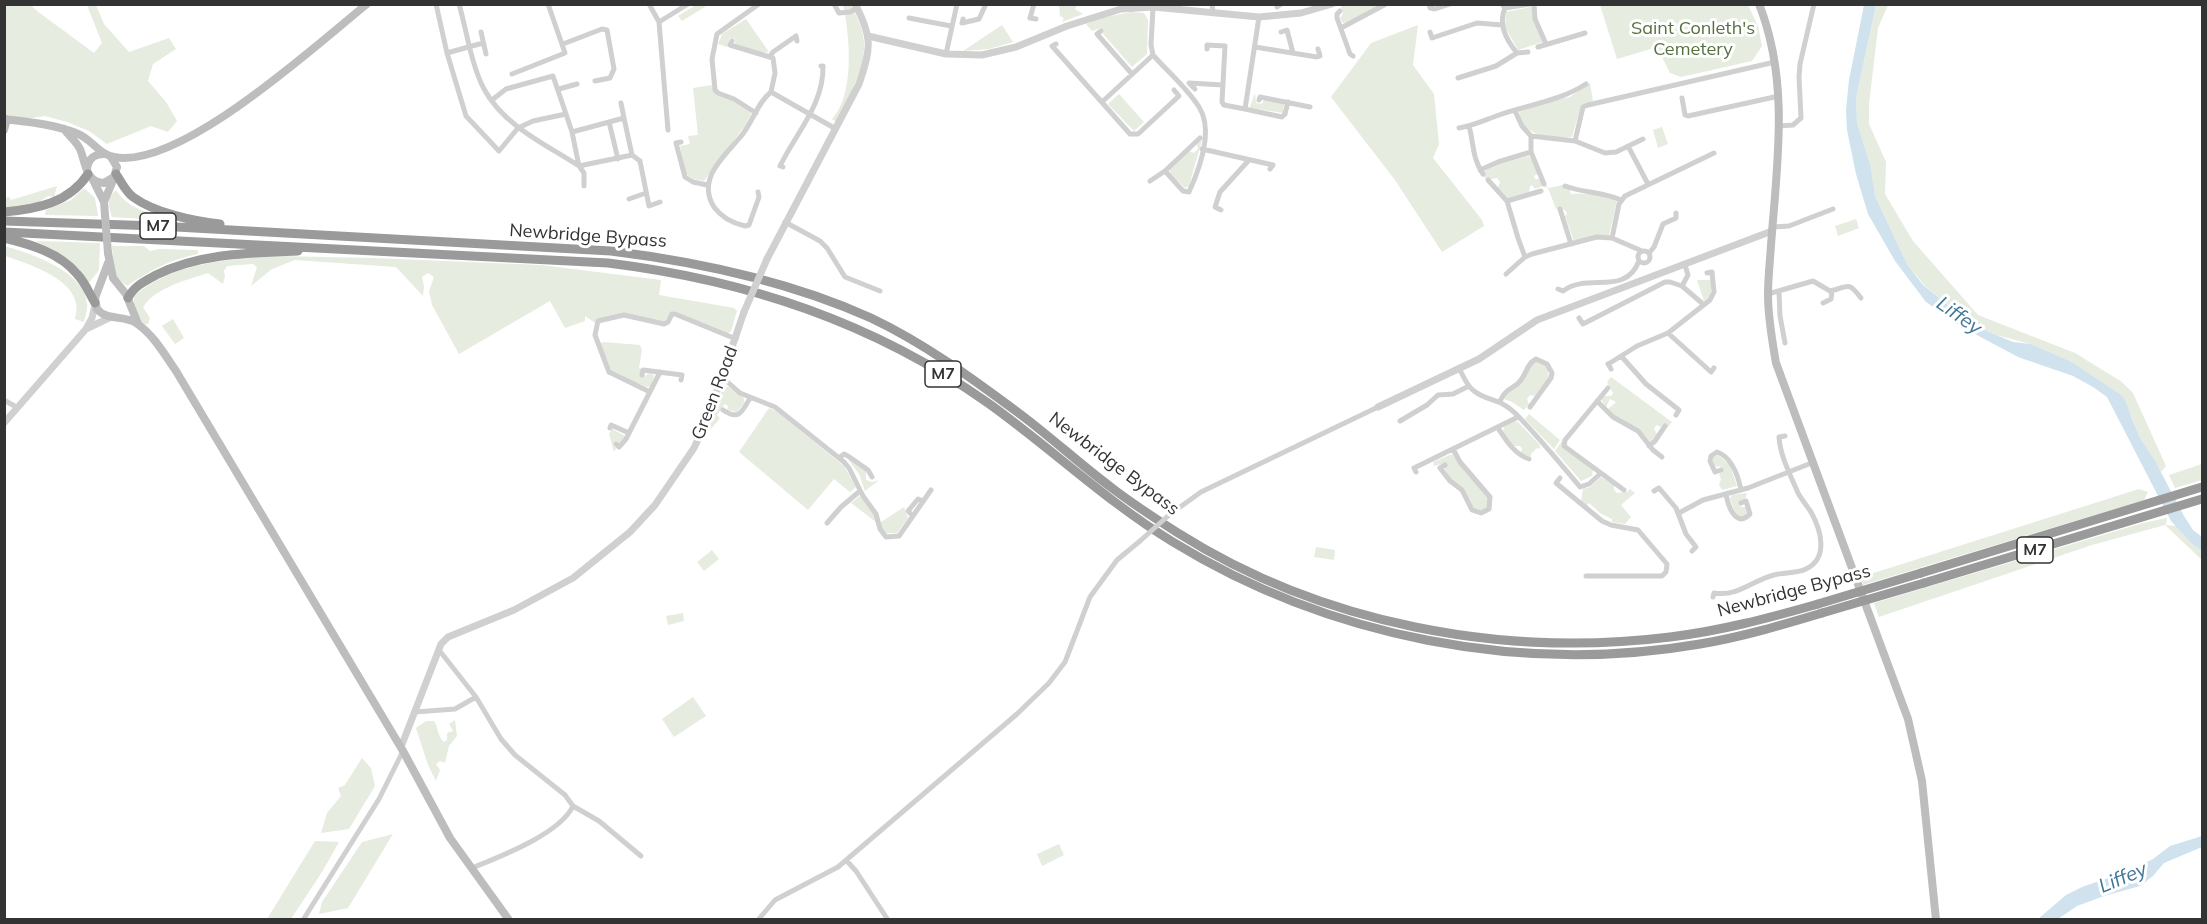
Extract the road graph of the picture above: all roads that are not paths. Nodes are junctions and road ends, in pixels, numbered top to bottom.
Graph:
1 (367, 4) edge
2 (436, 4) edge
3 (459, 4) edge
4 (548, 4) edge
5 (649, 4) edge
6 (688, 4) edge
7 (759, 4) edge
8 (834, 4) edge
9 (957, 4) edge
10 (986, 4) edge
11 (1034, 4) edge
12 (1332, 4) edge
13 (1386, 4) edge
14 (1429, 4) edge
15 (1450, 4) edge
16 (1532, 4) edge
17 (1759, 4) edge
18 (1814, 4) edge
19 (856, 6) edge
20 (1504, 6) edge
21 (1153, 8) junction
22 (1212, 8) edge
23 (1340, 11) dead end
24 (1259, 17) junction
25 (909, 18) dead end
26 (963, 19) dead end
27 (1036, 19) dead end
28 (660, 22) junction
29 (1502, 25) junction
30 (951, 26) junction
31 (1341, 28) junction
32 (1101, 31) dead end
33 (481, 32) dead end
34 (1281, 32) dead end
35 (1430, 32) dead end
36 (1585, 33) dead end
37 (868, 36) junction
38 (732, 41) dead end
39 (797, 41) dead end
40 (483, 43) junction
41 (563, 44) junction
42 (1056, 44) dead end
43 (1546, 44) junction
44 (471, 47) junction
45 (1255, 47) junction
46 (1538, 47) dead end
47 (1207, 49) dead end
48 (1318, 49) dead end
49 (1528, 52) dead end
50 (447, 53) junction
51 (1293, 53) junction
52 (1517, 53) junction
53 (486, 54) dead end
54 (946, 54) junction
55 (1153, 55) junction
56 (770, 56) junction
57 (1353, 56) dead end
58 (1775, 62) junction
59 (821, 66) dead end
60 (512, 74) dead end
61 (1132, 74) junction
62 (1458, 78) dead end
63 (594, 81) dead end
64 (577, 84) dead end
65 (1586, 84) dead end
66 (1222, 85) junction
67 (559, 89) junction
68 (1195, 89) dead end
69 (1174, 90) dead end
70 (771, 92) junction
71 (1779, 96) junction
72 (1682, 99) dead end
73 (492, 100) junction
74 (1259, 100) dead end
75 (1102, 102) junction
76 (1288, 102) junction
77 (621, 103) dead end
78 (1310, 106) dead end
79 (1245, 109) junction
80 (1515, 111) junction
81 (756, 112) junction
82 (566, 114) junction
83 (810, 115) junction
84 (624, 118) junction
85 (6, 119) edge
86 (609, 122) junction
87 (1469, 126) junction
88 (1780, 126) junction
89 (518, 128) junction
90 (1459, 128) dead end
91 (64, 129) junction
92 (836, 129) junction
93 (4, 130) edge
94 (668, 130) dead end
95 (572, 132) junction
96 (1531, 136) junction
97 (1200, 138) dead end
98 (1643, 139) dead end
99 (1575, 141) junction
100 (681, 142) dead end
101 (1628, 146) junction
102 (1202, 149) junction
103 (1531, 152) junction
104 (1714, 153) dead end
105 (107, 155) junction
106 (632, 155) junction
107 (131, 158) junction
108 (618, 159) junction
109 (1249, 160) junction
110 (579, 166) junction
111 (780, 166) dead end
112 (1270, 169) dead end
113 (1165, 171) junction
114 (116, 173) junction
115 (90, 175) junction
116 (1150, 181) dead end
117 (1493, 182) dead end
118 (1648, 183) junction
119 (707, 184) junction
120 (1544, 184) dead end
121 (584, 186) dead end
122 (1566, 186) dead end
123 (1541, 191) dead end
124 (758, 192) dead end
125 (646, 193) junction
126 (629, 199) dead end
127 (1621, 200) junction
128 (1507, 201) junction
129 (104, 202) junction
130 (660, 202) dead end
131 (1833, 209) dead end
132 (1221, 210) dead end
133 (4, 212) edge
134 (1562, 212) dead end
135 (1677, 217) dead end
136 (4, 221) edge
137 (785, 222) junction
138 (1773, 229) junction
139 (4, 232) edge
140 (301, 234) junction
141 (4, 238) edge
142 (1612, 238) junction
143 (1571, 244) junction
144 (351, 249) junction
145 (1642, 251) junction
146 (1649, 253) junction
147 (1525, 257) junction
148 (1639, 261) junction
149 (108, 263) junction
150 (1646, 263) junction
151 (1685, 265) junction
152 (1707, 273) dead end
153 (1506, 274) dead end
154 (1652, 277) junction
155 (119, 286) junction
156 (1682, 286) junction
157 (880, 291) dead end
158 (1832, 291) junction
159 (1779, 292) junction
160 (1561, 293) dead end
161 (1768, 294) junction
162 (1861, 298) dead end
163 (128, 299) junction
164 (96, 300) junction
165 (1823, 303) dead end
166 (1703, 304) junction
167 (113, 317) junction
168 (1579, 318) dead end
169 (138, 324) junction
170 (86, 329) junction
171 (1668, 333) junction
172 (736, 339) junction
173 (1785, 344) dead end
174 (1622, 357) junction
175 (1460, 368) junction
176 (1714, 368) dead end
177 (1611, 369) dead end
178 (660, 372) junction
179 (642, 375) dead end
180 (723, 378) junction
181 (681, 380) dead end
182 (1469, 386) junction
183 (1609, 391) dead end
184 (650, 392) junction
185 (750, 398) junction
186 (4, 400) edge
187 (1500, 401) junction
188 (1597, 401) junction
189 (1378, 407) joint
190 (1530, 407) dead end
191 (18, 408) junction
192 (723, 410) dead end
193 (1676, 415) dead end
194 (1518, 417) junction
195 (1400, 421) dead end
196 (4, 423) edge
197 (610, 428) dead end
198 (1498, 428) junction
199 (1656, 428) dead end
200 (630, 433) junction
201 (1785, 436) dead end
202 (616, 444) dead end
203 (1649, 446) junction
204 (1453, 449) junction
205 (1662, 457) dead end
206 (839, 458) junction
207 (1529, 459) dead end
208 (1814, 462) junction
209 (1445, 465) dead end
210 (1721, 470) dead end
211 (1790, 471) junction
212 (1416, 472) dead end
213 (1600, 474) junction
214 (872, 477) dead end
215 (1560, 478) dead end
216 (1580, 486) junction
217 (2202, 487) edge
218 (1620, 489) dead end
219 (931, 490) dead end
220 (1741, 490) junction
221 (860, 491) junction
222 (1654, 491) dead end
223 (1726, 494) junction
224 (2202, 499) edge
225 (1577, 501) junction
226 (1741, 503) dead end
227 (1679, 513) junction
228 (827, 523) dead end
229 (1692, 551) dead end
230 (1586, 576) dead end
231 (1713, 597) dead end
232 (1820, 609) junction
233 (439, 650) junction
234 (476, 697) junction
235 (415, 712) junction
236 (402, 749) junction
237 (573, 806) junction
238 (641, 856) dead end
239 (846, 860) junction
240 (472, 868) junction
241 (303, 920) edge
242 (509, 920) edge
243 (758, 920) edge
244 (888, 920) edge
245 (1935, 920) edge

1 - 107 main road
2 - 50 street
3 - 44 street
4 - 41 street
5 - 28 street
6 - 28 street
7 - 81 street
8 - 19 street
9 - 30 street
10 - 26 street
11 - 27 street
12 - 24 street
13 - 31 street
14 - 15 street
16 - 20 street
16 - 43 street
17 - 58 main road
18 - 88 street
19 - 37 street, Green Road
20 - 29 street
21 - 22 street
21 - 54 street
21 - 55 street
22 - 24 street
23 - 31 street
24 - 45 street
25 - 30 street
28 - 94 street
29 - 35 street
29 - 52 street
30 - 54 street
31 - 57 street
32 - 61 street
33 - 40 street
34 - 51 street
36 - 43 street
37 - 54 street
37 - 92 street, Green Road
38 - 56 street
39 - 56 street
40 - 44 street
40 - 53 street
41 - 60 street
41 - 63 street
42 - 75 street
43 - 46 street
44 - 50 street
44 - 73 street
45 - 51 street
45 - 79 street
47 - 66 street
48 - 51 street
49 - 52 street
50 - 89 street
52 - 62 street
55 - 61 street
55 - 102 street
56 - 70 street
58 - 71 main road
58 - 99 street
59 - 83 street
61 - 75 street
64 - 67 street
65 - 80 street
66 - 68 street
66 - 79 street
67 - 73 street
67 - 82 street
69 - 75 street
70 - 81 street
70 - 83 street
71 - 72 street
71 - 88 main road
73 - 89 street
74 - 76 street
76 - 78 street
76 - 79 street
77 - 84 street
80 - 87 street
80 - 96 street
81 - 119 street
82 - 89 street
82 - 95 street
83 - 92 street
83 - 111 street
84 - 86 street
84 - 106 street
85 - 91 main road
85 - 93 main road
86 - 95 street
86 - 108 street
87 - 90 street
87 - 103 street
88 - 138 main road
89 - 110 street
91 - 105 main road
91 - 115 main road
92 - 137 street, Green Road
95 - 110 street
96 - 99 street
96 - 103 street
97 - 113 street
98 - 101 street
99 - 101 street
100 - 119 street
101 - 118 street
102 - 109 street
102 - 113 street
103 - 120 street
104 - 118 street
105 - 107 main road
105 - 114 main road
105 - 115 main road
106 - 108 street
106 - 125 street
107 - 114 main road
108 - 110 street
109 - 112 street
109 - 132 street
110 - 121 street
113 - 116 street
114 - 115 main road
114 - 129 main road
114 - 140 highway, M7
115 - 129 main road
115 - 133 highway
117 - 128 street
118 - 127 street
119 - 124 street
122 - 127 street
123 - 128 street
125 - 126 street
125 - 130 street
127 - 142 street
128 - 147 street
129 - 149 main road, bridge
131 - 138 street
134 - 143 street
135 - 146 street
136 - 140 highway, Newbridge Bypass / M7
137 - 157 street
137 - 172 street, Green Road, bridge
138 - 151 street
138 - 161 main road
139 - 144 highway, Newbridge Bypass / M7
140 - 232 highway, Newbridge Bypass / M7
141 - 164 highway
142 - 143 street
142 - 145 street
143 - 147 street
144 - 163 highway, M7
144 - 232 highway, Newbridge Bypass / M7
145 - 146 street
145 - 148 street
146 - 150 street
147 - 153 street
148 - 150 street
148 - 160 street
149 - 155 main road
149 - 164 main road
150 - 154 street
151 - 154 street
151 - 156 street
152 - 166 street
154 - 175 street
155 - 163 main road
155 - 164 main road
156 - 166 street
156 - 168 street
158 - 159 street
158 - 162 street
158 - 165 street
159 - 161 street
159 - 173 street
161 - 208 main road
163 - 167 main road
163 - 169 main road
164 - 167 main road
164 - 170 street
166 - 171 street
167 - 169 main road
167 - 170 street
169 - 236 main road
170 - 191 street
171 - 174 street
171 - 176 street
172 - 180 street, Green Road
172 - 184 street
174 - 177 street
174 - 193 street
175 - 182 street
175 - 189 street
178 - 179 street
178 - 181 street
178 - 184 street
180 - 185 street
180 - 233 street, Green Road
182 - 187 street
182 - 195 street
183 - 188 street
184 - 200 street
185 - 192 street
185 - 206 street
186 - 191 street
187 - 190 street
187 - 194 street
188 - 203 street
188 - 213 street
189 - 239 street, bridge
191 - 196 street
194 - 198 street
194 - 216 street
197 - 200 street
198 - 204 street
198 - 207 street
199 - 203 street
200 - 202 street
201 - 211 street
203 - 205 street
204 - 209 street
204 - 212 street
206 - 214 street
206 - 221 street
208 - 211 street
208 - 245 main road
210 - 220 street
211 - 220 street
211 - 231 street
213 - 216 street
213 - 218 street
215 - 225 street
216 - 225 street
217 - 232 highway, Newbridge Bypass / M7, bridge
219 - 221 street
220 - 223 street
221 - 228 street
222 - 227 street
223 - 226 street
223 - 227 street
224 - 232 highway, Newbridge Bypass / M7, bridge
225 - 230 street
227 - 229 street
233 - 234 street
233 - 235 street, Green Road
234 - 235 street
234 - 237 street
235 - 236 street, Green Road
236 - 240 main road
236 - 241 street
237 - 238 street
237 - 240 street
239 - 243 street
239 - 244 street
240 - 242 main road

